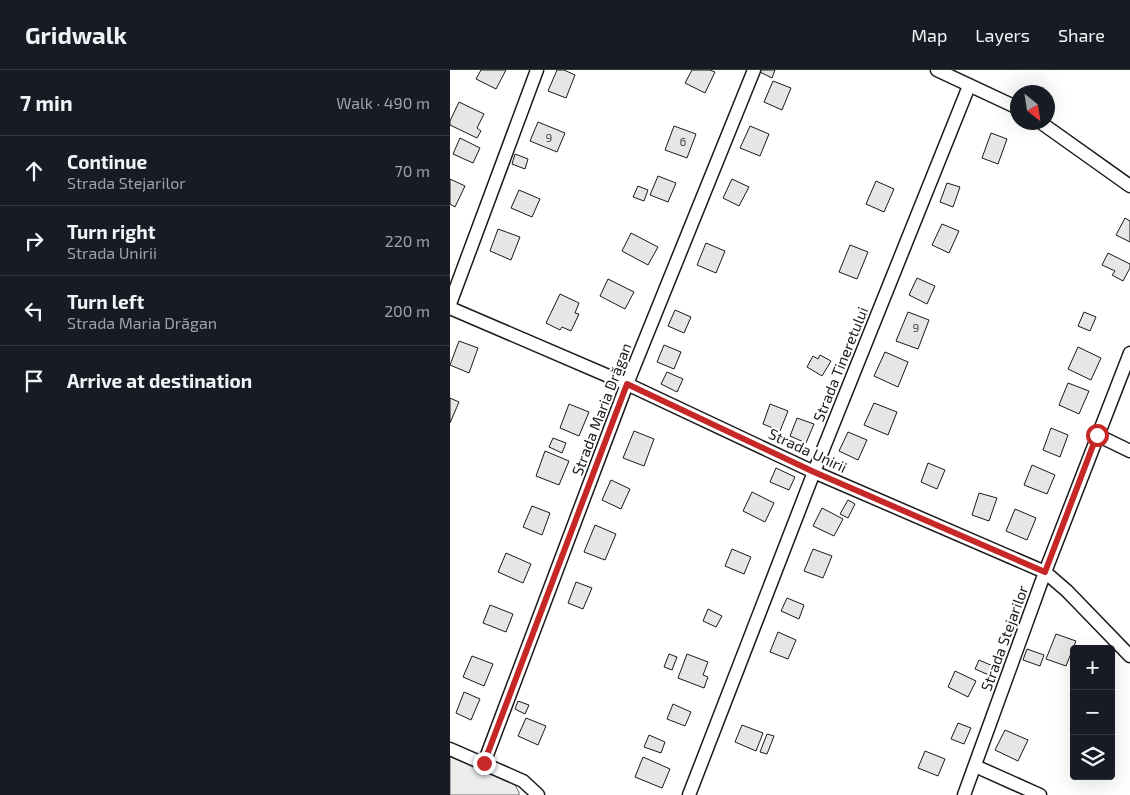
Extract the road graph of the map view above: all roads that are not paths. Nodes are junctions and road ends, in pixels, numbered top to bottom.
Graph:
1 (537, 70) edge
2 (754, 70) edge
3 (938, 70) edge
4 (969, 86) junction
5 (1010, 104) edge
6 (1051, 130) edge
7 (1130, 186) edge
8 (450, 306) edge
9 (1130, 353) edge
10 (627, 384) junction
11 (1097, 435) junction
12 (1130, 451) edge
13 (814, 472) junction
14 (1045, 572) junction
15 (1130, 656) edge
16 (450, 749) edge
17 (484, 763) junction
18 (975, 766) junction
19 (538, 795) edge
20 (689, 795) edge
21 (964, 795) edge
22 (1040, 795) edge

1 - 8 street
2 - 10 street, Strada Maria Drăgan
3 - 4 street
4 - 5 street
4 - 13 street, Strada Tineretului
6 - 7 street
8 - 10 street, Strada Unirii
9 - 11 street, Strada Stejarilor
10 - 13 street, Strada Unirii
10 - 17 street, Strada Maria Drăgan
11 - 12 street
11 - 14 street, Strada Stejarilor
13 - 14 street, Strada Unirii
13 - 20 street, Strada Tineretului
14 - 15 street, Strada Unirii
14 - 18 street, Strada Stejarilor
16 - 17 street
17 - 19 street
18 - 21 street, Strada Stejarilor
18 - 22 street

